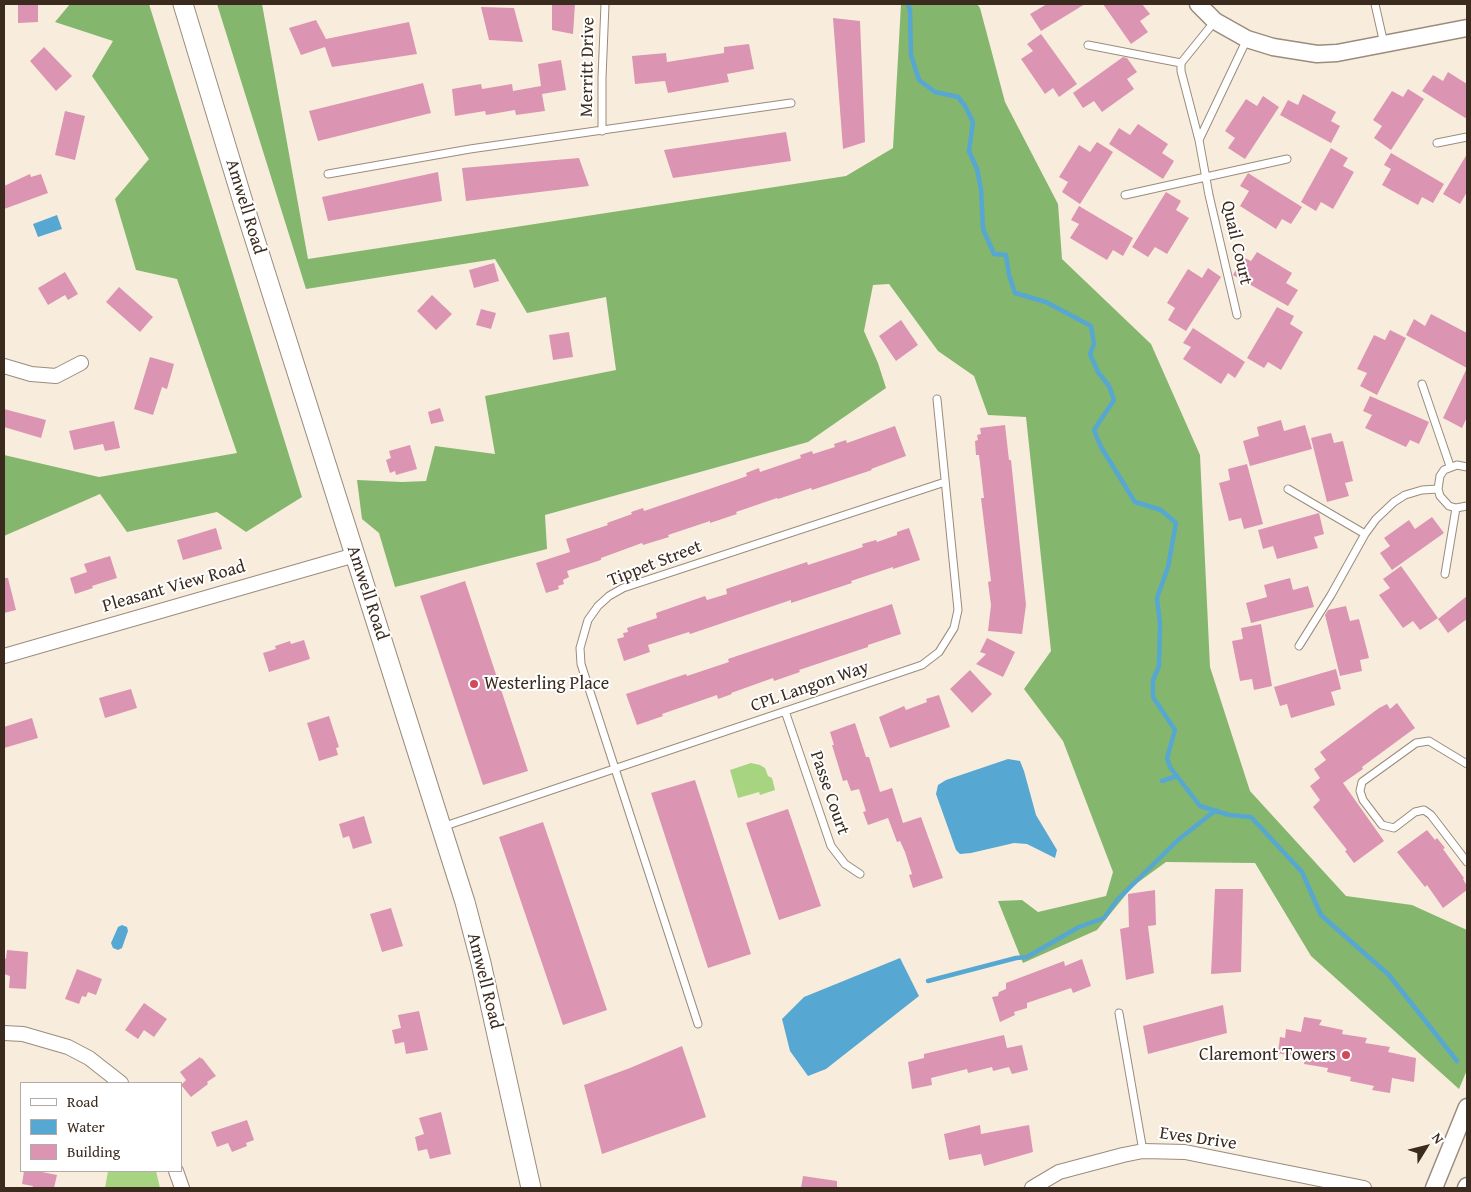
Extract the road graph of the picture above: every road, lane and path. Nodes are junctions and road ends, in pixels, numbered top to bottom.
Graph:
1 (183, 4) edge
2 (605, 4) edge
3 (1198, 4) edge
4 (1375, 4) edge
5 (1215, 21) junction
6 (1467, 28) edge
7 (1247, 39) junction
8 (1384, 44) junction
9 (1088, 45) dead end
10 (1181, 63) junction
11 (791, 104) dead end
12 (602, 131) junction
13 (1467, 137) edge
14 (1199, 140) junction
15 (1437, 143) dead end
16 (1287, 159) dead end
17 (328, 174) dead end
18 (1206, 178) junction
19 (1125, 195) dead end
20 (1237, 315) dead end
21 (81, 363) dead end
22 (4, 366) edge
23 (1422, 384) dead end
24 (937, 399) dead end
25 (1450, 466) junction
26 (1467, 467) edge
27 (945, 482) junction
28 (1288, 489) dead end
29 (1438, 489) junction
30 (1467, 506) edge
31 (1456, 508) junction
32 (1365, 534) junction
33 (354, 555) junction
34 (1445, 574) dead end
35 (1299, 646) dead end
36 (4, 656) edge
37 (786, 711) junction
38 (1467, 764) edge
39 (614, 768) junction
40 (441, 828) junction
41 (1467, 862) edge
42 (860, 874) dead end
43 (1119, 1013) dead end
44 (698, 1024) dead end
45 (4, 1033) edge
46 (120, 1082) edge
47 (1467, 1107) edge
48 (1143, 1151) junction
49 (176, 1172) edge
50 (182, 1188) edge
51 (531, 1188) edge
52 (1032, 1188) edge
53 (1364, 1188) edge
54 (1434, 1188) edge

1 - 33 main road, Amwell Road
2 - 12 lane, Merritt Drive
3 - 5 street
4 - 8 lane
5 - 7 street
5 - 10 lane
6 - 8 street
7 - 8 street
7 - 14 lane
9 - 10 lane
10 - 14 lane, Quail Court
11 - 12 lane
12 - 17 lane
13 - 15 lane
14 - 18 lane, Quail Court
16 - 18 lane
18 - 19 lane
18 - 20 lane, Quail Court
21 - 22 street
23 - 25 lane
24 - 27 lane, CPL Langon Way
25 - 26 lane
25 - 29 lane
27 - 37 lane, CPL Langon Way
27 - 39 lane, Tippet Street
28 - 32 lane
29 - 31 lane
29 - 32 lane
30 - 31 lane
31 - 34 lane
32 - 35 lane
33 - 36 street, Pleasant View Road
33 - 40 main road, Amwell Road
37 - 39 lane, CPL Langon Way
37 - 42 lane, Passe Court
38 - 41 lane
39 - 40 lane, CPL Langon Way
39 - 44 lane, Tippet Street
40 - 51 main road, Amwell Road
43 - 48 lane
45 - 46 street
47 - 54 street
48 - 52 street, Eves Drive
48 - 53 street, Eves Drive
49 - 50 street

